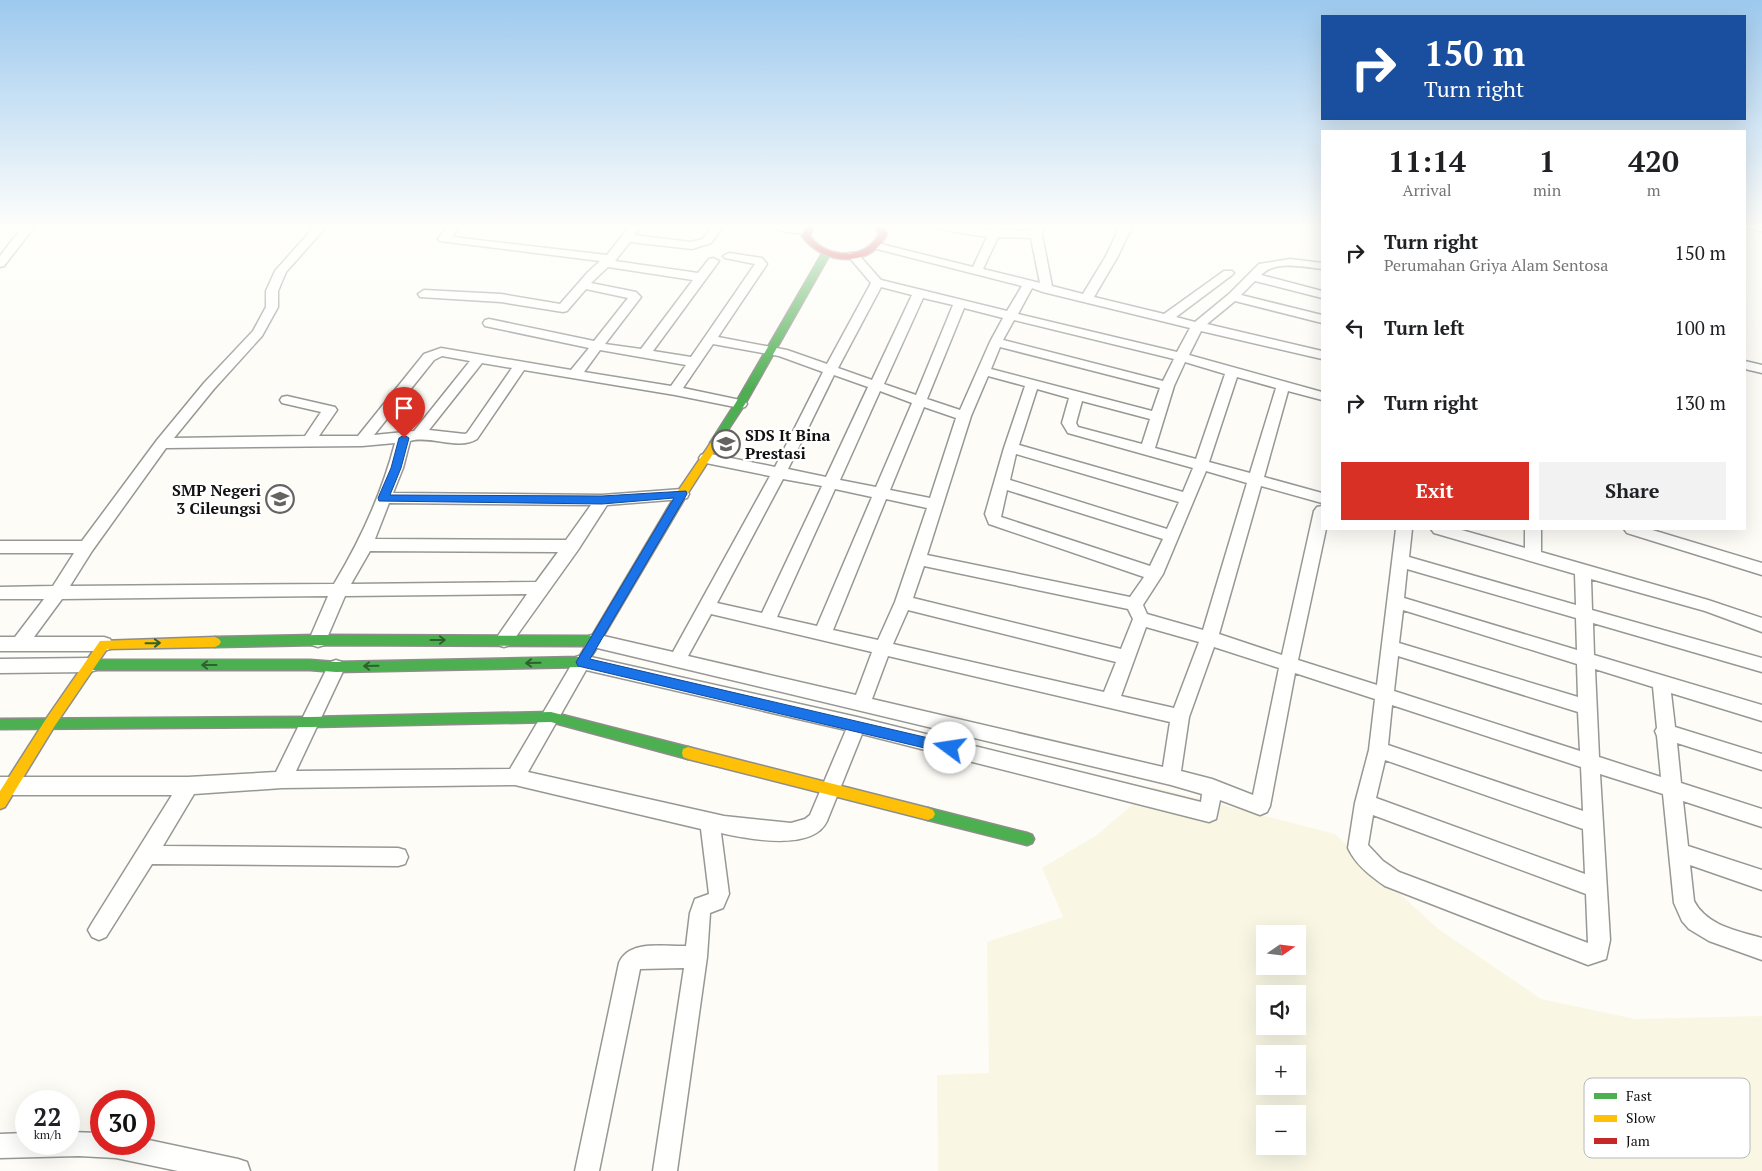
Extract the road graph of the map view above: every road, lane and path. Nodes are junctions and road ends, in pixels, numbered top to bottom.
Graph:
1 (277, 281) edge
2 (588, 281) edge
3 (697, 281) edge
4 (750, 281) edge
5 (811, 281) edge
6 (1011, 281) edge
7 (1046, 281) edge
8 (1097, 281) edge
9 (1218, 281) edge
10 (1249, 281) edge
11 (1267, 281) edge
12 (877, 282) joint
13 (583, 285) junction
14 (1028, 285) junction
15 (1048, 289) junction
16 (919, 293) junction
17 (424, 294) dead end
18 (1321, 295) edge
19 (1233, 297) junction
20 (1087, 298) junction
21 (960, 304) junction
22 (1012, 316) junction
23 (1168, 317) junction
24 (1321, 319) edge
25 (489, 323) dead end
26 (1197, 326) junction
27 (709, 339) junction
28 (996, 342) junction
29 (597, 346) junction
30 (772, 350) junction
31 (645, 353) junction
32 (1321, 355) edge
33 (479, 358) junction
34 (1180, 358) junction
35 (695, 362) junction
36 (521, 365) junction
37 (1746, 365) edge
38 (1762, 369) edge
39 (830, 370) junction
40 (984, 371) junction
41 (1232, 373) junction
42 (575, 374) junction
43 (1032, 384) junction
44 (875, 386) junction
45 (1167, 386) junction
46 (1284, 386) junction
47 (675, 392) junction
48 (1077, 395) junction
49 (1321, 396) edge
50 (288, 400) dead end
51 (918, 401) junction
52 (740, 404) junction
53 (964, 416) junction
54 (1158, 417) junction
55 (420, 434) junction
56 (404, 438) junction
57 (309, 441) junction
58 (362, 441) junction
59 (162, 443) junction
60 (1011, 448) junction
61 (1147, 450) junction
62 (706, 458) junction
63 (1201, 466) junction
64 (779, 472) junction
65 (1256, 480) junction
66 (1002, 483) junction
67 (830, 484) junction
68 (880, 493) junction
69 (682, 494) junction
70 (383, 498) junction
71 (1321, 498) edge
72 (1187, 499) junction
73 (602, 500) junction
74 (935, 504) junction
75 (1321, 516) edge
76 (1404, 530) edge
77 (1446, 530) edge
78 (1533, 530) edge
79 (1635, 530) edge
80 (1467, 533) edge
81 (1172, 536) junction
82 (365, 546) junction
83 (572, 546) junction
84 (0, 547) edge
85 (86, 547) junction
86 (1533, 555) junction
87 (918, 559) junction
88 (1401, 561) junction
89 (1583, 569) junction
90 (1762, 569) edge
91 (1155, 574) junction
92 (340, 588) junction
93 (539, 588) junction
94 (58, 592) junction
95 (0, 593) edge
96 (903, 602) junction
97 (1396, 602) junction
98 (706, 607) junction
99 (1138, 612) junction
100 (1585, 615) junction
101 (766, 622) junction
102 (1762, 625) edge
103 (822, 635) junction
104 (1209, 638) junction
105 (318, 640) junction
106 (504, 640) junction
107 (595, 642) junction
108 (20, 643) junction
109 (0, 644) edge
110 (104, 644) junction
111 (1391, 647) junction
112 (882, 649) junction
113 (1125, 657) junction
114 (1587, 660) junction
115 (677, 661) junction
116 (582, 662) junction
117 (90, 665) junction
118 (1288, 665) junction
119 (1762, 665) edge
120 (0, 666) edge
121 (336, 667) junction
122 (1661, 684) junction
123 (1384, 696) junction
124 (1110, 700) junction
125 (861, 705) junction
126 (1587, 707) junction
127 (1762, 713) edge
128 (551, 717) junction
129 (1180, 717) junction
130 (310, 722) junction
131 (50, 723) junction
132 (0, 724) edge
133 (857, 725) junction
134 (1664, 731) junction
135 (1378, 750) junction
136 (1590, 762) junction
137 (1762, 762) edge
138 (515, 776) junction
139 (1171, 777) junction
140 (282, 780) junction
141 (6, 785) edge
142 (188, 786) junction
143 (1212, 788) junction
144 (1672, 788) junction
145 (830, 790) junction
146 (0, 803) edge
147 (1365, 803) junction
148 (1762, 818) edge
149 (710, 823) junction
150 (1592, 823) junction
151 (1027, 839) dead end
152 (1678, 852) junction
153 (147, 855) junction
154 (398, 856) dead end
155 (1762, 880) edge
156 (1596, 888) junction
157 (99, 930) dead end
158 (1762, 949) edge
159 (696, 957) junction
160 (0, 1146) edge
161 (238, 1171) edge
162 (587, 1171) edge
163 (665, 1171) edge

1 - 59 street
2 - 13 street
3 - 31 street
4 - 27 street
5 - 30 street
6 - 14 street
7 - 15 street
8 - 20 street
9 - 23 street
10 - 19 street
11 - 18 street
12 - 16 street
12 - 39 street
13 - 17 street
13 - 29 street
14 - 15 street
14 - 22 street
15 - 20 street
16 - 21 street
16 - 44 street
19 - 24 street
19 - 26 street
20 - 23 street
21 - 22 street
21 - 51 street
22 - 28 street
22 - 34 street
23 - 26 street
25 - 29 street
26 - 32 street
26 - 34 street
27 - 30 street
27 - 35 street
28 - 40 street
28 - 45 street
29 - 31 street
29 - 42 street
30 - 39 street
30 - 52 street
31 - 35 street
33 - 36 street
33 - 55 street
33 - 58 street
34 - 41 street
34 - 45 street
35 - 47 street
36 - 42 street
36 - 55 street
37 - 38 street
39 - 44 street
39 - 64 street
40 - 43 street
40 - 53 street
41 - 46 street
41 - 63 street
42 - 47 street
43 - 48 street
43 - 60 street
44 - 51 street
44 - 67 street
45 - 54 street
46 - 49 street
46 - 65 street
47 - 52 street
48 - 54 street
48 - 61 street
50 - 57 street
51 - 53 street
51 - 68 street
52 - 62 street
53 - 74 street
54 - 61 street
55 - 56 street
56 - 58 street
56 - 70 street
57 - 58 street
57 - 59 street
59 - 85 street
60 - 66 street
60 - 72 street
61 - 63 street
62 - 64 street
62 - 69 street
63 - 65 street
63 - 72 street
64 - 67 street
64 - 98 street
65 - 71 street
65 - 104 street
66 - 81 street
66 - 91 street
67 - 68 street
67 - 101 street
68 - 74 street
68 - 103 street
69 - 73 street
69 - 107 street
70 - 73 street
70 - 82 street
72 - 81 street
73 - 83 street
74 - 87 street
75 - 118 street
76 - 88 street
77 - 80 street
78 - 86 street
79 - 90 street
80 - 86 street
81 - 91 street
82 - 83 street
82 - 92 street
83 - 93 street
84 - 85 street
85 - 94 street
86 - 89 street
87 - 96 street
87 - 99 street
88 - 97 street
88 - 100 street
89 - 100 street
89 - 102 street
91 - 99 street
92 - 93 street
92 - 94 street
92 - 105 street
93 - 106 street
94 - 95 street
94 - 108 street
96 - 112 street
96 - 113 street
97 - 111 street
97 - 114 street
98 - 101 street
98 - 115 street
99 - 104 street
99 - 113 street
100 - 114 street
100 - 119 street
101 - 103 street
103 - 112 street
104 - 118 street
104 - 129 street
105 -> 106 street
110 -> 105 street
106 - 107 street
107 - 115 street
107 - 116 street
108 - 109 street
108 - 110 street
110 - 117 street
111 - 123 street
111 - 126 street
112 - 124 street
112 - 125 street
113 - 124 street
114 - 122 street
114 - 126 street
115 - 125 street
116 -> 121 street
116 - 128 street
116 - 133 street
117 - 120 street
121 -> 117 street
117 - 131 street
118 - 123 street
118 - 143 street
121 - 130 street
122 - 127 street
122 - 134 street
123 - 135 street
123 - 136 street
124 - 129 street
125 - 139 street
126 - 136 street
128 - 130 street
128 - 138 street
128 - 145 street
129 - 139 street
130 - 131 street
130 - 140 street
131 - 132 street
131 - 141 street
133 - 143 street
133 - 145 street
134 - 137 street
134 - 144 street
135 - 147 street
135 - 150 street
136 - 144 street
136 - 150 street
138 - 140 street
138 - 149 street
139 - 143 street
140 - 142 street
141 - 142 street
141 - 146 street
142 - 153 street
144 - 148 street
144 - 152 street
145 - 149 street
145 - 151 street
147 - 156 street
147 - 156 street
149 - 159 street
150 - 156 street
152 - 155 street
152 - 158 street
153 - 154 street
153 - 157 street
159 - 162 street
159 - 163 street
160 - 161 street

